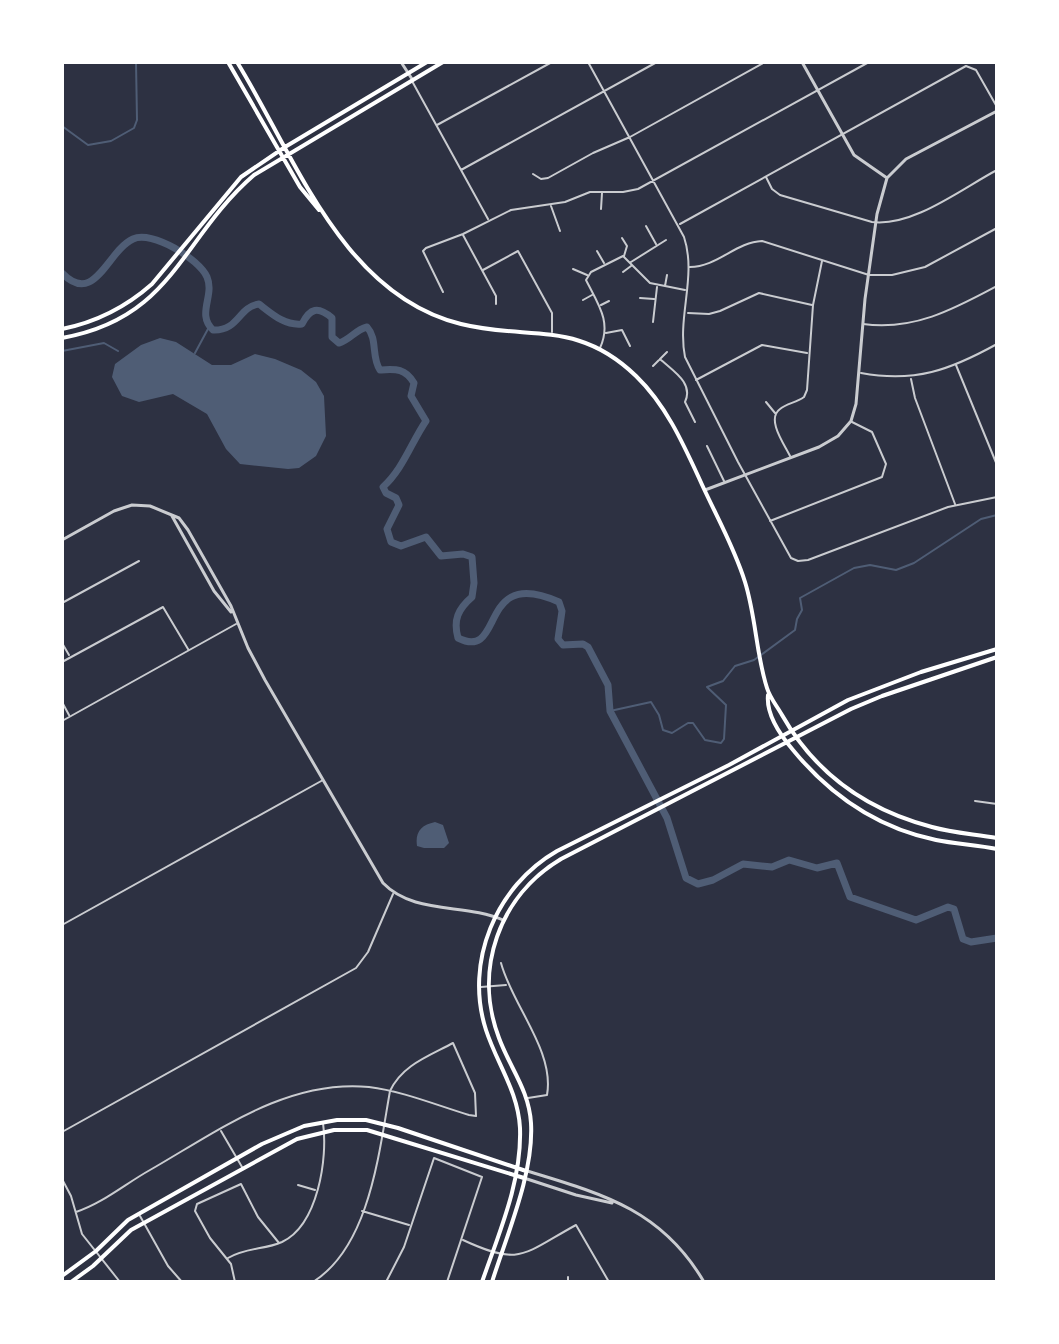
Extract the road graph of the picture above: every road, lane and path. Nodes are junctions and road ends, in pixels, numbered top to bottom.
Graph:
1 (228, 62) edge
2 (237, 62) edge
3 (401, 62) edge
4 (427, 62) edge
5 (443, 62) edge
6 (552, 62) edge
7 (588, 62) edge
8 (657, 62) edge
9 (765, 62) edge
10 (802, 62) edge
11 (869, 62) edge
12 (408, 73) junction
13 (412, 80) junction
14 (604, 90) junction
15 (818, 91) junction
16 (997, 109) edge
17 (436, 125) junction
18 (843, 135) junction
19 (630, 137) junction
20 (285, 147) junction
21 (279, 151) junction
22 (289, 153) junction
23 (283, 157) junction
24 (461, 170) junction
25 (997, 170) edge
26 (533, 174) dead end
27 (766, 177) junction
28 (887, 178) junction
29 (653, 181) junction
30 (603, 192) junction
31 (551, 205) junction
32 (601, 209) dead end
33 (488, 220) junction
34 (329, 221) junction
35 (876, 223) junction
36 (679, 225) junction
37 (646, 226) dead end
38 (997, 228) edge
39 (560, 231) dead end
40 (463, 234) junction
41 (622, 238) dead end
42 (666, 240) dead end
43 (657, 245) junction
44 (597, 251) dead end
45 (624, 257) junction
46 (823, 259) junction
47 (604, 264) junction
48 (631, 264) junction
49 (690, 267) junction
50 (573, 269) dead end
51 (483, 270) junction
52 (623, 272) dead end
53 (667, 275) dead end
54 (869, 275) junction
55 (588, 276) junction
56 (594, 281) dead end
57 (588, 284) junction
58 (657, 286) junction
59 (997, 286) edge
60 (665, 287) junction
61 (686, 290) junction
62 (443, 292) dead end
63 (593, 294) junction
64 (640, 298) dead end
65 (583, 300) dead end
66 (655, 300) junction
67 (609, 301) dead end
68 (496, 304) dead end
69 (813, 305) junction
70 (600, 306) junction
71 (686, 313) junction
72 (653, 322) dead end
73 (598, 324) dead end
74 (862, 324) junction
75 (605, 326) junction
76 (62, 329) edge
77 (552, 333) junction
78 (605, 333) junction
79 (62, 338) edge
80 (997, 344) edge
81 (630, 346) dead end
82 (600, 349) junction
83 (667, 352) dead end
84 (808, 354) junction
85 (660, 359) junction
86 (956, 364) junction
87 (653, 366) dead end
88 (859, 372) junction
89 (694, 376) junction
90 (911, 378) junction
91 (696, 380) junction
92 (687, 383) junction
93 (699, 386) junction
94 (766, 402) dead end
95 (776, 413) junction
96 (851, 421) junction
97 (695, 422) dead end
98 (707, 446) dead end
99 (791, 457) junction
100 (997, 465) edge
101 (745, 474) junction
102 (724, 482) junction
103 (704, 490) junction
104 (997, 497) edge
105 (956, 505) junction
106 (770, 521) junction
107 (62, 540) edge
108 (139, 561) dead end
109 (62, 603) edge
110 (237, 623) junction
111 (62, 643) edge
112 (995, 649) edge
113 (189, 650) junction
114 (70, 656) junction
115 (997, 659) edge
116 (62, 662) edge
117 (899, 680) junction
118 (901, 689) junction
119 (769, 693) junction
120 (62, 702) edge
121 (70, 716) junction
122 (62, 721) edge
123 (791, 731) junction
124 (783, 736) junction
125 (796, 739) junction
126 (787, 743) junction
127 (323, 780) junction
128 (975, 801) dead end
129 (997, 804) edge
130 (971, 834) junction
131 (997, 838) edge
132 (970, 845) junction
133 (997, 849) edge
134 (557, 851) junction
135 (561, 859) junction
136 (522, 877) junction
137 (529, 883) junction
138 (393, 893) junction
139 (494, 916) junction
140 (503, 920) junction
141 (62, 925) edge
142 (501, 963) dead end
143 (507, 984) junction
144 (480, 987) junction
145 (489, 987) junction
146 (390, 1091) junction
147 (527, 1098) junction
148 (323, 1122) junction
149 (384, 1124) junction
150 (220, 1130) junction
151 (62, 1132) edge
152 (325, 1132) junction
153 (382, 1134) junction
154 (237, 1159) junction
155 (242, 1168) junction
156 (518, 1168) junction
157 (526, 1171) junction
158 (516, 1176) junction
159 (524, 1178) junction
160 (62, 1179) edge
161 (298, 1185) dead end
162 (316, 1190) junction
163 (616, 1204) junction
164 (362, 1211) junction
165 (76, 1212) junction
166 (139, 1214) junction
167 (144, 1223) junction
168 (410, 1225) junction
169 (461, 1239) junction
170 (279, 1243) junction
171 (96, 1251) junction
172 (492, 1253) junction
173 (500, 1255) junction
174 (102, 1257) junction
175 (227, 1258) junction
176 (568, 1277) dead end
177 (63, 1279) edge
178 (71, 1282) edge
179 (120, 1282) edge
180 (182, 1282) edge
181 (235, 1282) edge
182 (313, 1282) edge
183 (386, 1282) edge
184 (447, 1282) edge
185 (482, 1282) edge
186 (492, 1282) edge
187 (568, 1282) edge
188 (609, 1282) edge
189 (704, 1282) edge

1 - 21 main road
2 - 20 main road
3 - 12 street
4 - 12 main road
5 - 13 main road
6 - 17 street
7 - 14 street
8 - 14 street
9 - 19 street
10 - 15 street
11 - 15 street
12 - 13 street
12 - 20 main road
13 - 17 street
13 - 22 main road
14 - 19 street
14 - 24 street
15 - 18 street
15 - 29 street
16 - 18 street
16 - 28 street
17 - 24 street
18 - 27 street
18 - 28 street
19 - 26 street
19 - 29 street
20 - 21 main road
20 - 22 main road
21 - 23 main road
21 - 76 main road
22 - 23 main road
22 - 34 main road
23 - 34 main road
23 - 79 main road
24 - 33 street
25 - 35 street
27 - 35 street
27 - 36 street
28 - 35 street
29 - 30 street
29 - 36 street
30 - 31 street
30 - 32 street
31 - 33 street
31 - 39 street
33 - 40 street
34 - 77 main road
35 - 54 street
36 - 49 street
37 - 43 street
38 - 54 street
40 - 51 street
40 - 62 street
41 - 45 street
42 - 43 street
43 - 48 street
44 - 47 street
45 - 47 street
45 - 48 street
46 - 49 street
46 - 54 street
46 - 69 street
47 - 55 street
48 - 52 street
48 - 58 street
49 - 61 street
50 - 55 street
51 - 68 street
51 - 77 street
53 - 60 street
54 - 74 street
55 - 57 street
56 - 57 street
57 - 63 street
58 - 60 street
58 - 66 street
59 - 74 street
60 - 61 street
61 - 71 street
63 - 65 street
63 - 70 street
64 - 66 street
66 - 72 street
67 - 70 street
69 - 71 street
69 - 84 street
70 - 75 street
71 - 89 street
73 - 75 street
74 - 88 street
75 - 78 street
77 - 82 main road
78 - 81 street
78 - 82 street
80 - 86 street
82 - 103 main road
83 - 85 street
84 - 91 street
84 - 95 street
85 - 87 street
85 - 92 street
86 - 90 street
86 - 100 street
88 - 90 street
88 - 96 street
89 - 91 street
89 - 92 street
90 - 105 street
91 - 93 street
92 - 93 street
92 - 97 street
93 - 101 street
94 - 95 street
95 - 99 street
96 - 99 street
96 - 106 street
98 - 102 street
99 - 101 street
101 - 102 street
101 - 106 street
102 - 103 street
103 - 119 main road
104 - 105 street
105 - 106 street
107 - 110 street
108 - 109 street
110 - 113 street
110 - 127 street
111 - 114 street
112 - 115 main road
112 - 117 main road
113 - 114 street
113 - 121 street
114 - 116 street
115 - 118 main road
117 - 118 main road
117 - 123 main road
118 - 125 main road
119 - 123 main road
119 - 124 main road
120 - 121 street
121 - 122 street
123 - 124 main road
123 - 125 main road
124 - 126 main road
124 - 134 main road
125 - 126 main road
125 - 130 main road
126 - 132 main road
126 - 135 main road
127 - 138 street
127 - 141 street
128 - 129 street
130 - 131 main road
130 - 132 main road
132 - 133 main road
134 - 135 main road
134 - 136 main road
135 - 137 main road
136 - 137 main road
136 - 139 main road
137 - 140 main road
138 - 139 street
138 - 151 street
139 - 140 street
139 - 144 main road
140 - 145 main road
142 - 143 street
143 - 145 street
143 - 147 street
144 - 145 street
144 - 156 main road
145 - 147 main road
146 - 146 street
146 - 149 street
146 - 150 street
147 - 157 main road
148 - 149 main road
148 - 152 street
148 - 154 main road
149 - 153 street
149 - 156 main road
150 - 154 street
150 - 165 street
152 - 153 main road
152 - 155 main road
152 - 162 street
153 - 158 main road
153 - 164 street
154 - 155 street
154 - 166 main road
155 - 167 main road
156 - 157 main road
156 - 158 main road
157 - 159 main road
157 - 163 street
158 - 159 main road
158 - 172 main road
159 - 163 street
159 - 173 main road
160 - 165 street
161 - 162 street
162 - 170 street
163 - 189 street
164 - 168 street
164 - 182 street
165 - 171 street
166 - 167 street
166 - 171 main road
167 - 174 main road
167 - 180 street
168 - 169 street
168 - 183 street
169 - 172 street
169 - 184 street
170 - 175 street
170 - 175 street
171 - 174 street
171 - 177 main road
172 - 173 street
172 - 185 main road
173 - 186 main road
173 - 188 street
174 - 178 main road
174 - 179 street
175 - 181 street
176 - 187 street

